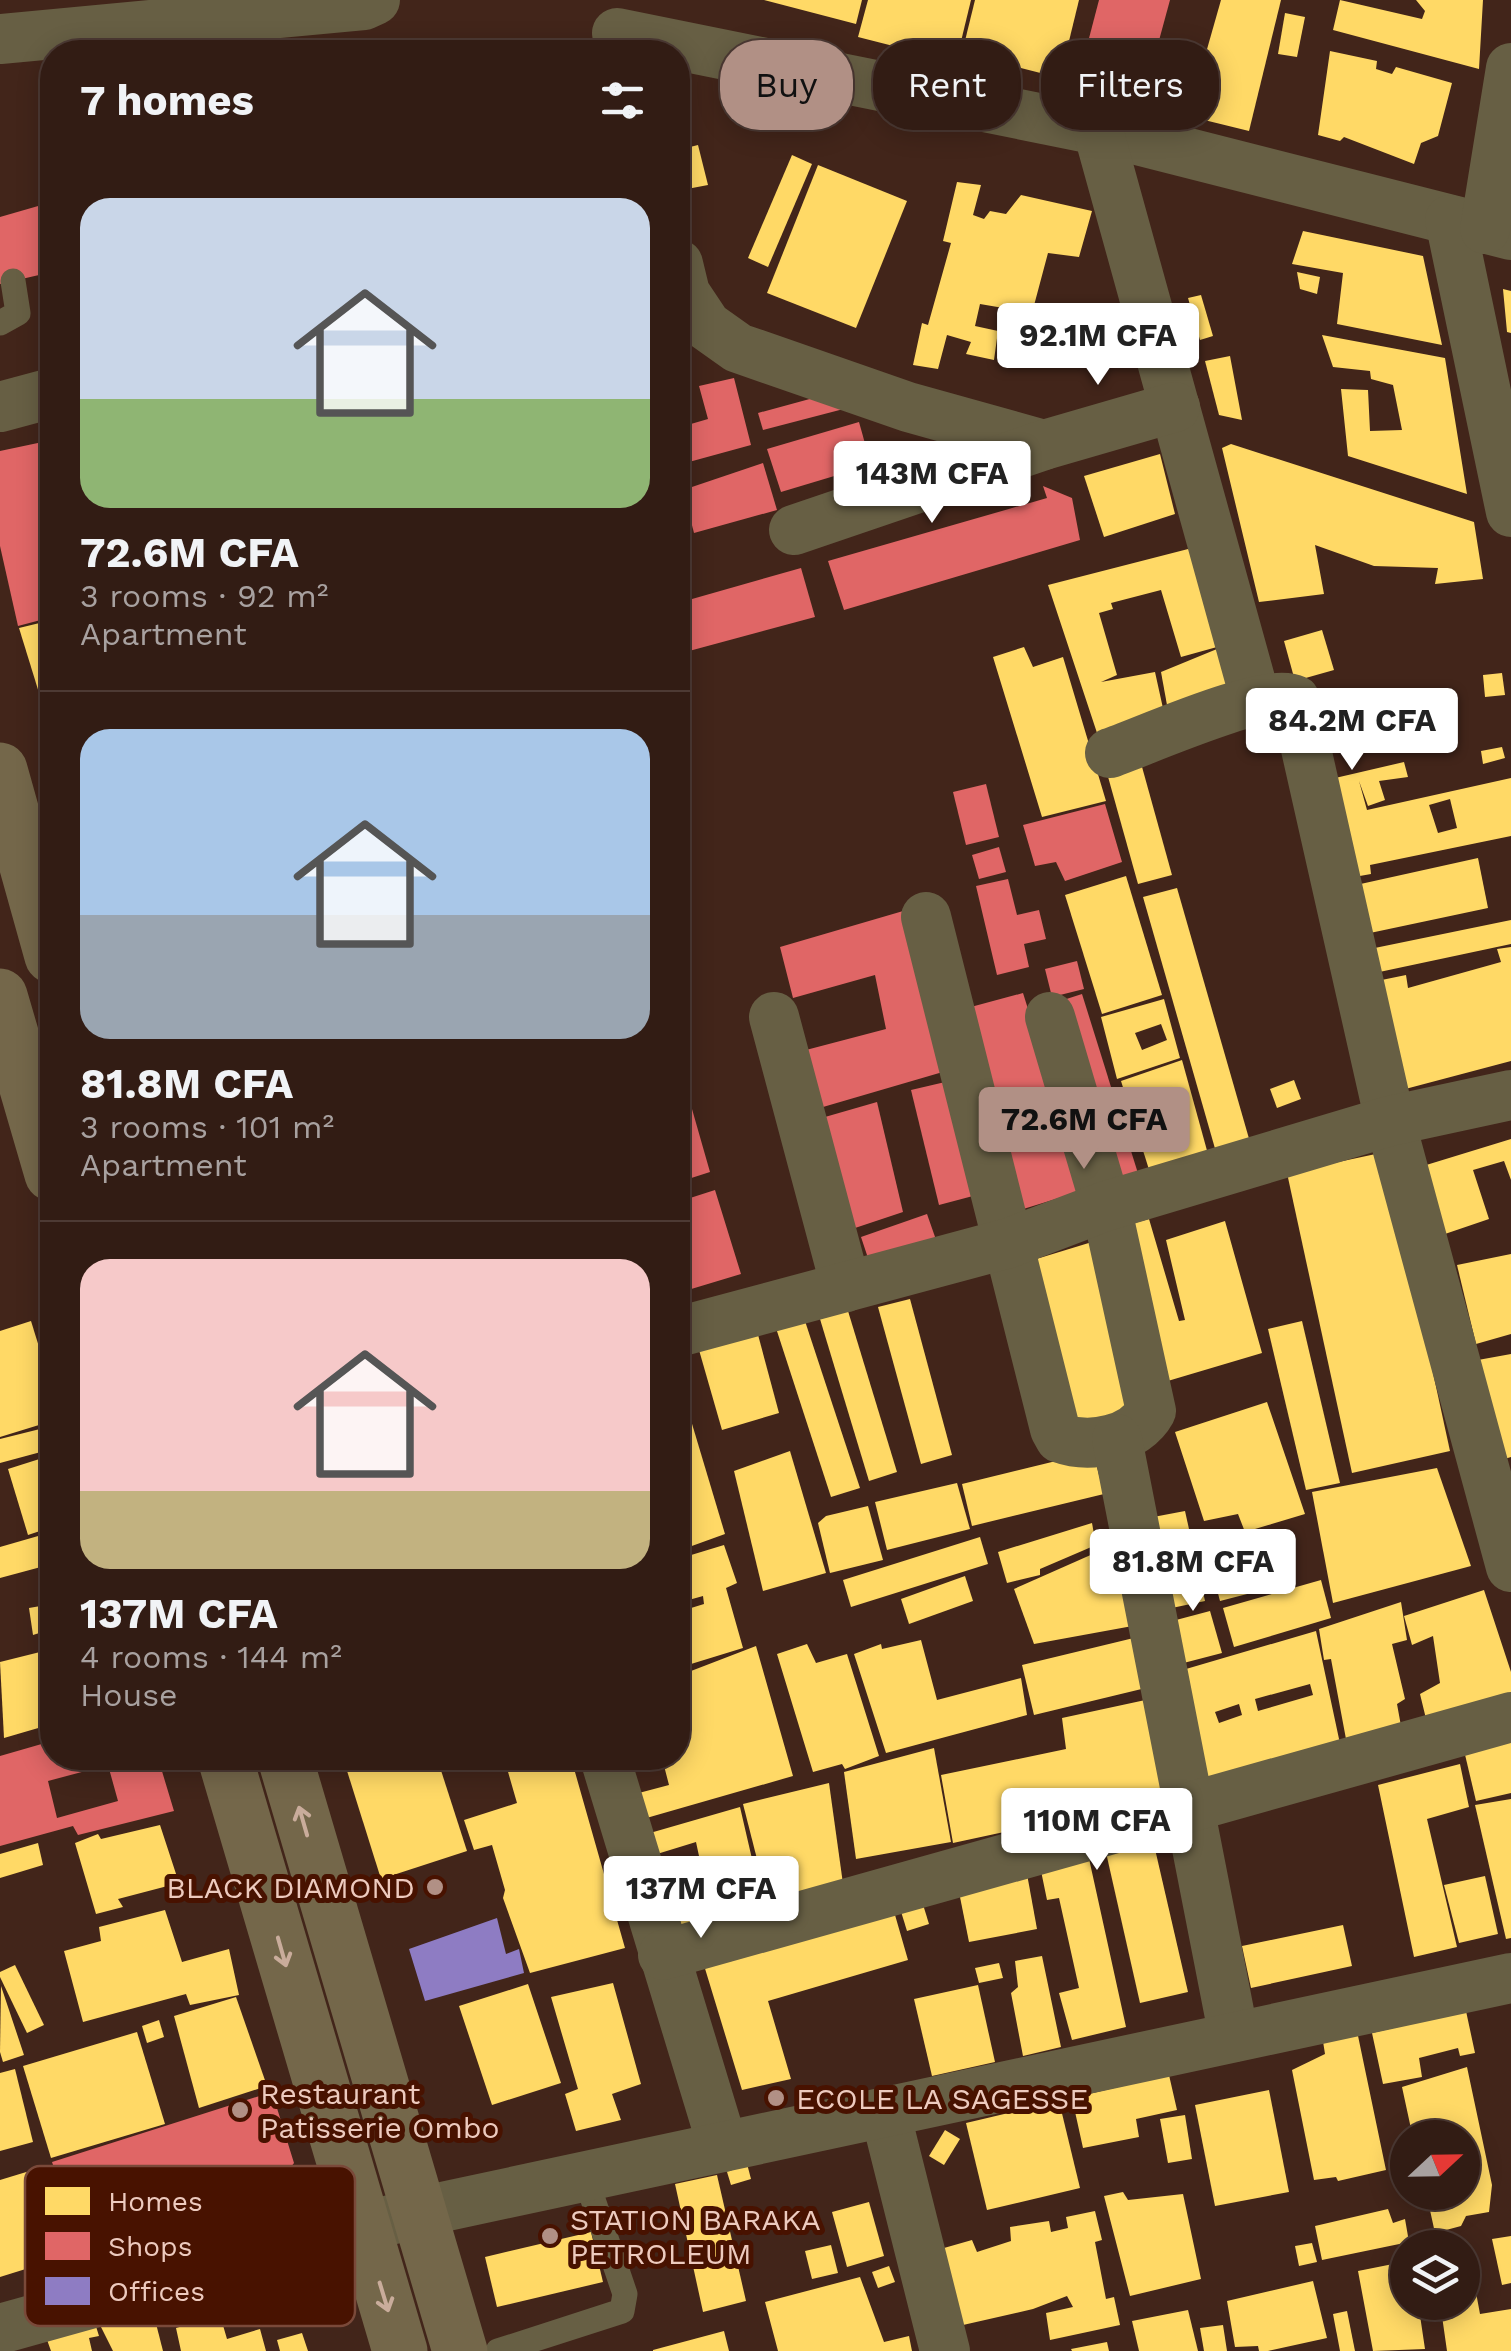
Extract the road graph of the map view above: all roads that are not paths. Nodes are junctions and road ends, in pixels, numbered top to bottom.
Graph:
1 (375, 0) edge
2 (90, 27) edge
3 (621, 28) edge
4 (0, 39) edge
5 (677, 40) edge
6 (690, 43) edge
7 (1511, 68) edge
8 (1041, 118) edge
9 (1098, 130) joint
10 (1482, 228) edge
11 (13, 281) dead end
12 (690, 300) edge
13 (0, 323) edge
14 (1494, 356) edge
15 (40, 396) edge
16 (1175, 407) junction
17 (0, 408) edge
18 (1044, 445) junction
19 (1511, 512) edge
20 (794, 530) dead end
21 (1256, 701) junction
22 (1110, 753) dead end
23 (0, 770) edge
24 (926, 917) dead end
25 (34, 954) edge
26 (0, 996) edge
27 (774, 1017) dead end
28 (1050, 1017) dead end
29 (1511, 1095) edge
30 (1390, 1122) junction
31 (40, 1133) edge
32 (1106, 1206) junction
33 (1009, 1244) junction
34 (846, 1287) junction
35 (690, 1329) edge
36 (1116, 1440) junction
37 (1511, 1566) edge
38 (1511, 1717) edge
39 (229, 1770) edge
40 (289, 1770) edge
41 (609, 1770) edge
42 (1190, 1805) junction
43 (663, 1955) junction
44 (1511, 1978) edge
45 (1234, 2037) junction
46 (885, 2112) junction
47 (723, 2147) junction
48 (346, 2166) edge
49 (585, 2176) junction
50 (355, 2198) edge
51 (418, 2212) junction
52 (364, 2228) junction
53 (355, 2230) edge
54 (25, 2321) edge
55 (0, 2328) edge
56 (400, 2351) edge
57 (460, 2351) edge
58 (498, 2351) edge
59 (945, 2351) edge

1 - 2 street
2 - 4 street
3 - 5 street
6 - 8 street
7 - 10 street
9 - 10 street
9 - 16 street
10 - 14 street
11 - 13 lane
12 - 18 street
14 - 19 street
15 - 17 street
16 - 18 street
16 - 21 street
18 - 20 street
21 - 22 street
21 - 30 street
23 - 25 main road
24 - 33 street
26 - 31 main road
27 - 34 street
28 - 32 street
29 - 30 street
30 - 32 street
30 - 37 street
32 - 33 street
32 - 36 street
33 - 34 street
33 - 36 street
34 - 35 street
36 - 42 street
38 - 42 street
39 -> 48 main road
51 -> 40 main road
41 - 43 street
42 - 43 street
42 - 45 street
43 - 47 street
44 - 45 street
45 - 46 street
46 - 47 street
46 - 59 street
47 - 49 street
49 - 51 street
49 - 58 lane
50 -> 52 main road
51 - 52 street
51 - 57 main road
52 - 53 street
52 -> 56 main road
54 - 55 street

